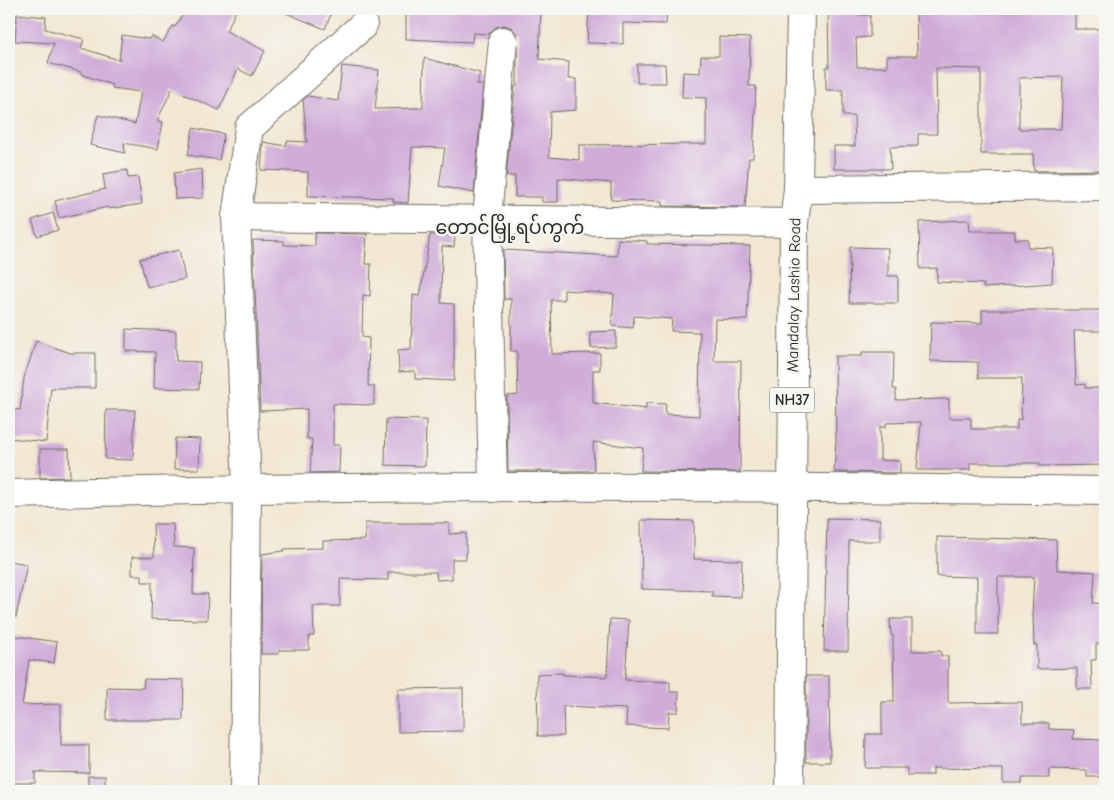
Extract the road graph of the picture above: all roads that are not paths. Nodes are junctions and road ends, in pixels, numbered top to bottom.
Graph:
1 (801, 9) edge
2 (363, 26) dead end
3 (503, 41) dead end
4 (1105, 186) edge
5 (798, 189) junction
6 (236, 217) junction
7 (487, 218) junction
8 (794, 222) junction
9 (791, 487) junction
10 (247, 488) junction
11 (493, 488) junction
12 (1105, 491) edge
13 (9, 494) edge
14 (244, 791) edge
15 (790, 791) edge

1 - 5 main road, Mandalay Lashio Road / NH37
2 - 6 main road
3 - 7 main road
4 - 5 main road
5 - 8 main road, Mandalay Lashio Road / NH37
6 - 7 main road
6 - 10 main road
7 - 8 main road
7 - 11 main road
8 - 9 main road, Mandalay Lashio Road / NH37
9 - 11 main road
9 - 12 main road
9 - 15 main road, Mandalay Lashio Road / NH37
10 - 11 main road
10 - 13 main road
10 - 14 main road

